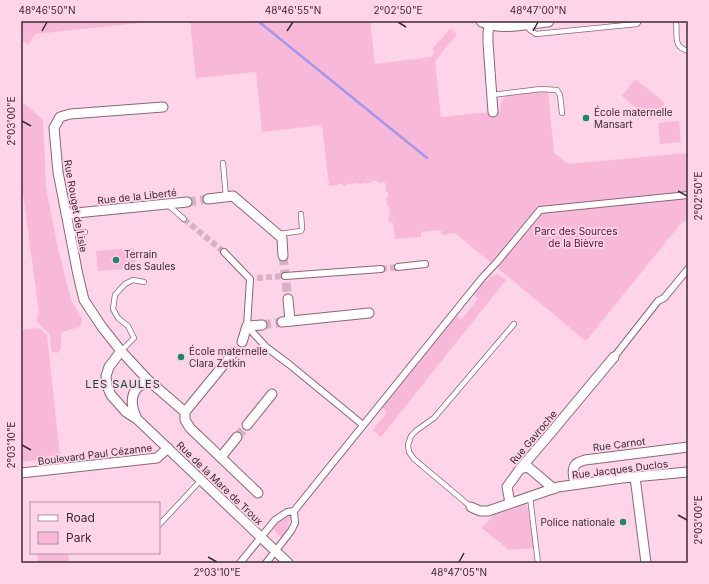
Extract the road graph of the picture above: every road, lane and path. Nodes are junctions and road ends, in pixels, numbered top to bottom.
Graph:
1 (548, 21) edge
2 (639, 21) edge
3 (676, 21) edge
4 (486, 23) edge
5 (526, 23) junction
6 (688, 51) edge
7 (492, 95) junction
8 (163, 106) dead end
9 (493, 112) dead end
10 (562, 113) dead end
11 (224, 163) dead end
12 (688, 195) edge
13 (226, 197) junction
14 (208, 199) tunnel mouth
15 (187, 202) tunnel mouth
16 (167, 204) junction
17 (66, 214) junction
18 (301, 214) dead end
19 (184, 218) tunnel mouth
20 (85, 232) dead end
21 (70, 234) junction
22 (278, 234) junction
23 (224, 252) tunnel mouth
24 (283, 256) tunnel mouth
25 (425, 264) dead end
26 (398, 267) tunnel mouth
27 (381, 269) tunnel mouth
28 (688, 269) edge
29 (286, 276) tunnel mouth
30 (144, 282) dead end
31 (288, 300) tunnel mouth
32 (369, 313) dead end
33 (514, 324) dead end
34 (262, 325) tunnel mouth
35 (247, 326) junction
36 (242, 342) dead end
37 (121, 351) junction
38 (234, 352) dead end
39 (614, 357) joint
40 (148, 380) junction
41 (272, 394) dead end
42 (185, 412) junction
43 (137, 419) junction
44 (247, 425) tunnel mouth
45 (363, 425) junction
46 (237, 437) tunnel mouth
47 (688, 447) edge
48 (168, 448) junction
49 (221, 457) junction
50 (520, 469) junction
51 (688, 472) edge
52 (21, 473) edge
53 (635, 477) junction
54 (201, 480) junction
55 (575, 484) junction
56 (554, 489) junction
57 (258, 493) dead end
58 (530, 497) junction
59 (510, 504) junction
60 (471, 507) joint
61 (294, 511) junction
62 (160, 524) edge
63 (261, 537) junction
64 (276, 551) junction
65 (240, 563) edge
66 (266, 563) edge
67 (288, 563) edge
68 (538, 563) edge
69 (646, 563) edge

1 - 5 street
2 - 5 lane
3 - 6 lane
4 - 5 street
4 - 7 street
7 - 9 street
7 - 10 lane
8 - 17 street, Rue Rouget de Lisle
11 - 13 lane
12 - 45 street
13 - 14 street
13 - 22 street
15 - 16 street, Rue de la Liberté
16 - 17 street, Rue de la Liberté
16 - 19 lane
17 - 21 street, Rue Rouget de Lisle
18 - 22 lane
20 - 21 lane
21 - 37 street, Rue Rouget de Lisle
22 - 24 street
23 - 35 street
25 - 26 street
27 - 29 street
28 - 39 street
30 - 37 lane
31 - 32 street
33 - 60 lane
34 - 35 street
35 - 36 street
35 - 45 street
37 - 40 street, Rue Rouget de Lisle
37 - 43 street, Rue de la Mare de Troux
38 - 42 street
39 - 50 street, Rue Gavroche
40 - 42 street, Rue Rouget de Lisle
40 - 43 street
41 - 44 street
42 - 49 street
43 - 48 street, Rue de la Mare de Troux
45 - 61 street
46 - 49 street
47 - 55 street, Rue Carnot
48 - 52 street, Boulevard Paul Cézanne
48 - 54 street, Rue de la Mare de Troux
49 - 57 street
50 - 56 street
50 - 59 street, Rue Gavroche
51 - 53 street, Rue Jacques Duclos
53 - 55 street, Rue Jacques Duclos
53 - 69 street
54 - 62 lane
54 - 63 street, Rue de la Mare de Troux
55 - 56 street, Rue Jacques Duclos
56 - 58 street, Rue Jacques Duclos
58 - 59 street, Rue Jacques Duclos
58 - 68 lane
59 - 60 street
61 - 63 street
61 - 64 street
63 - 64 street, Rue de la Mare de Troux
63 - 65 street
64 - 66 street
64 - 67 street, Rue de la Mare de Troux

